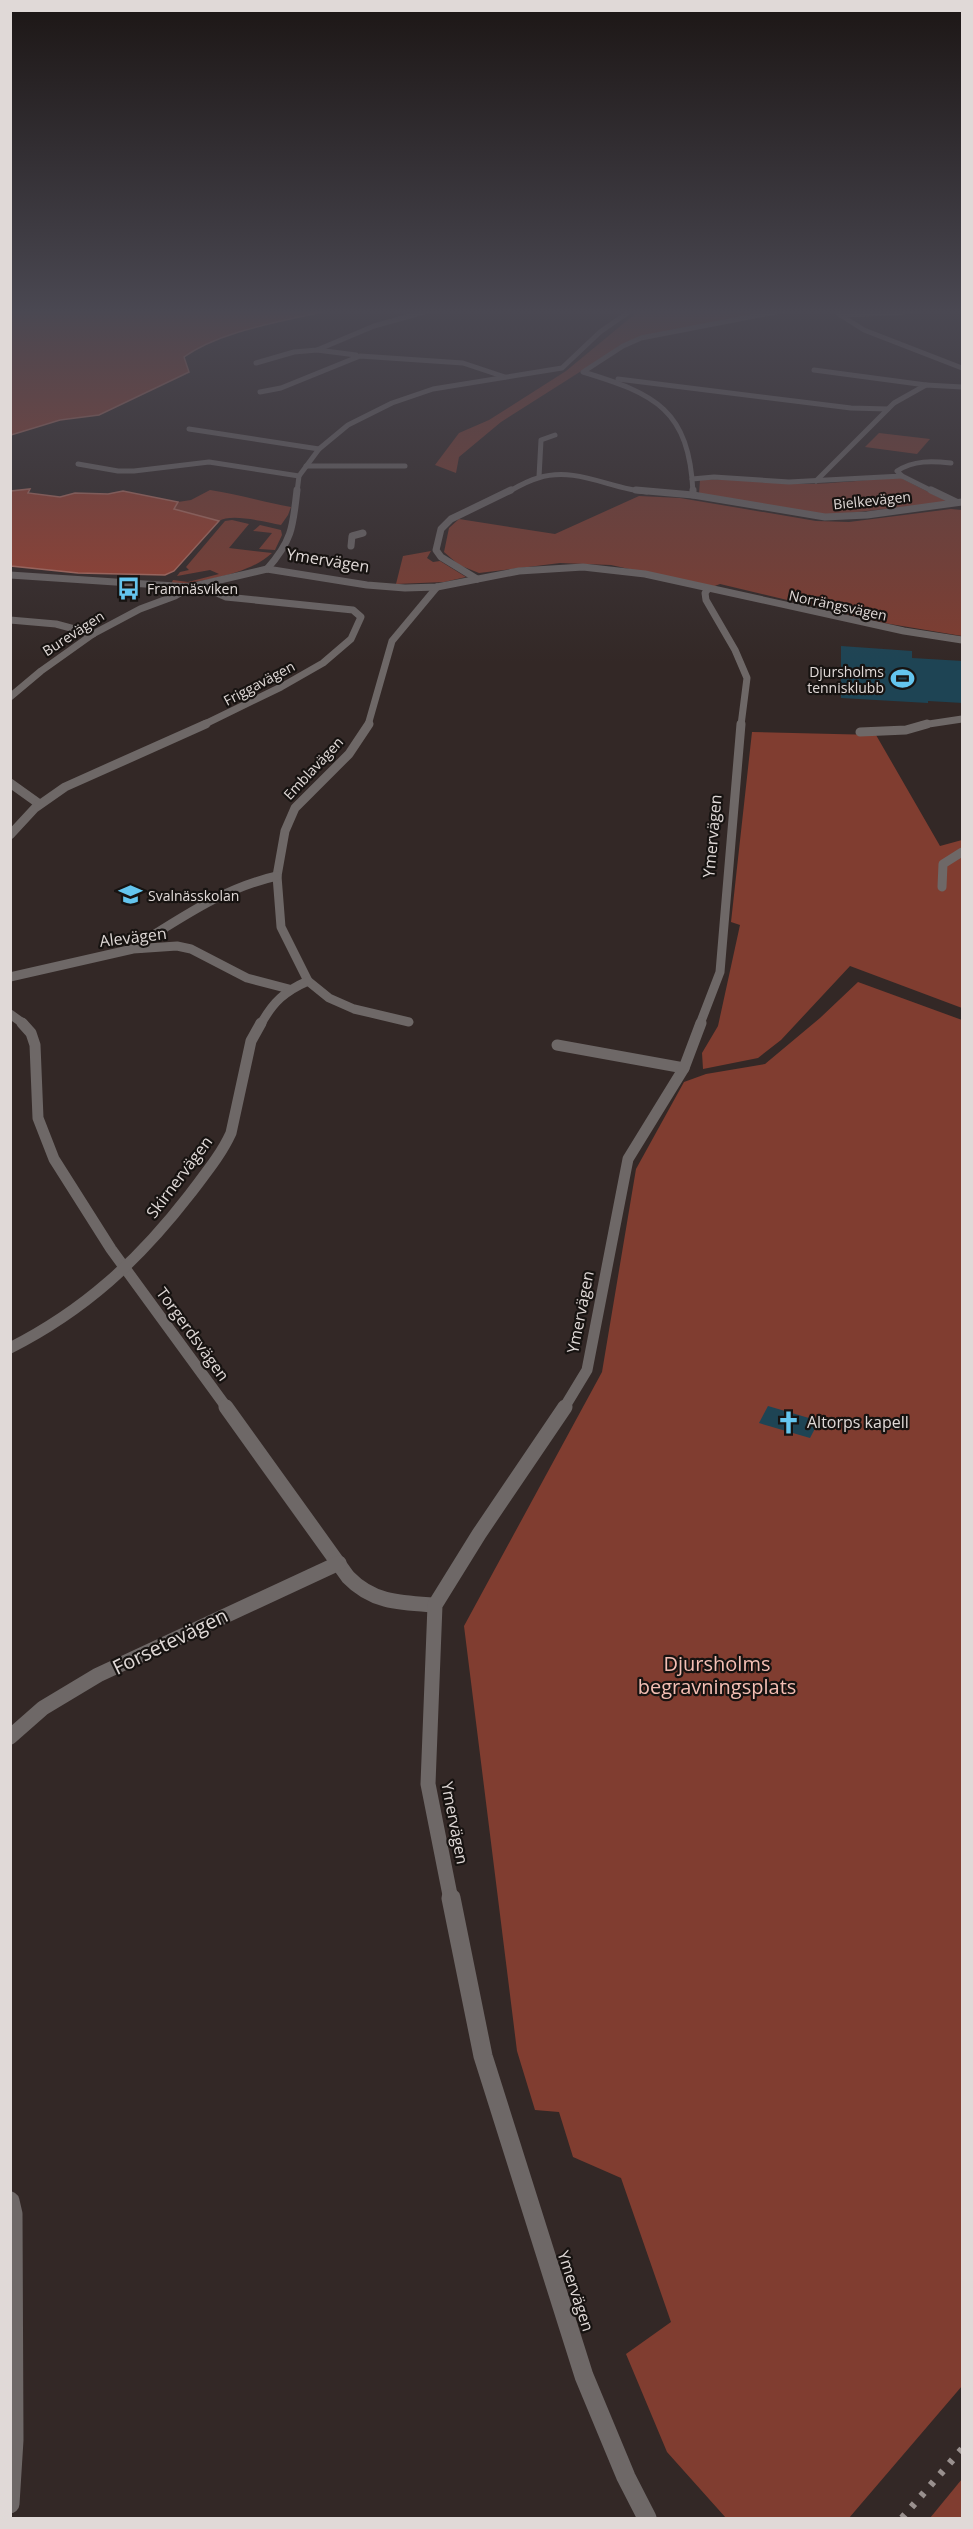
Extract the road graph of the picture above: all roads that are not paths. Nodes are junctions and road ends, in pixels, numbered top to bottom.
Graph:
1 (346, 427) edge
2 (678, 427) edge
3 (870, 427) edge
4 (189, 429) dead end
5 (555, 435) dead end
6 (319, 449) junction
7 (951, 463) dead end
8 (78, 464) dead end
9 (306, 466) junction
10 (405, 466) dead end
11 (299, 476) junction
12 (902, 476) junction
13 (539, 477) junction
14 (692, 479) junction
15 (816, 481) junction
16 (693, 495) junction
17 (959, 502) edge
18 (363, 533) dead end
19 (351, 546) dead end
20 (267, 569) junction
21 (10, 575) edge
22 (477, 579) junction
23 (201, 586) junction
24 (190, 587) junction
25 (437, 587) junction
26 (708, 590) junction
27 (10, 620) edge
28 (93, 634) junction
29 (963, 640) edge
30 (10, 697) edge
31 (963, 719) edge
32 (860, 732) dead end
33 (10, 783) edge
34 (38, 803) junction
35 (10, 835) edge
36 (963, 852) edge
37 (277, 876) junction
38 (942, 887) dead end
39 (141, 948) junction
40 (10, 976) edge
41 (308, 981) junction
42 (289, 989) junction
43 (10, 1014) edge
44 (409, 1022) dead end
45 (557, 1045) dead end
46 (684, 1068) junction
47 (125, 1268) junction
48 (10, 1348) edge
49 (339, 1563) junction
50 (435, 1605) junction
51 (10, 1737) edge
52 (10, 2201) edge
53 (10, 2504) edge
54 (647, 2518) edge

1 - 6 street
2 - 14 street
3 - 15 street
4 - 6 street
5 - 13 street
6 - 9 street
7 - 12 street
8 - 11 street
9 - 10 street
9 - 11 street
11 - 20 street
12 - 15 street
12 - 17 street
13 - 16 street, Bielkevägen
13 - 22 street, Bielkevägen
14 - 15 street
14 - 16 street
16 - 17 street, Bielkevägen
18 - 19 street
20 - 23 street
20 - 25 street, Ymervägen
21 - 24 street
22 - 25 street, Ymervägen
22 - 26 street, Ymervägen
23 - 24 street
23 - 34 street, Friggavägen
24 - 28 street, Burevägen
25 - 37 street, Emblavägen
26 - 29 street, Norrängsvägen
26 - 46 street, Ymervägen
27 - 28 street
28 - 30 street, Burevägen
31 - 32 street
33 - 34 street
34 - 35 street, Friggavägen
36 - 38 street
37 - 39 street
37 - 41 street, Emblavägen
39 - 40 street, Alevägen
39 - 42 street, Alevägen
41 - 42 street, Skirnervägen
41 - 44 street, Emblavägen
42 - 47 street, Skirnervägen
43 - 47 street, Torgerdsvägen
45 - 46 street
46 - 50 street, Ymervägen
47 - 48 street, Skirnervägen
47 - 49 street, Torgerdsvägen
49 - 50 street, Torgerdsvägen
49 - 51 street, Forsetevägen
50 - 54 street, Ymervägen
52 - 53 street

